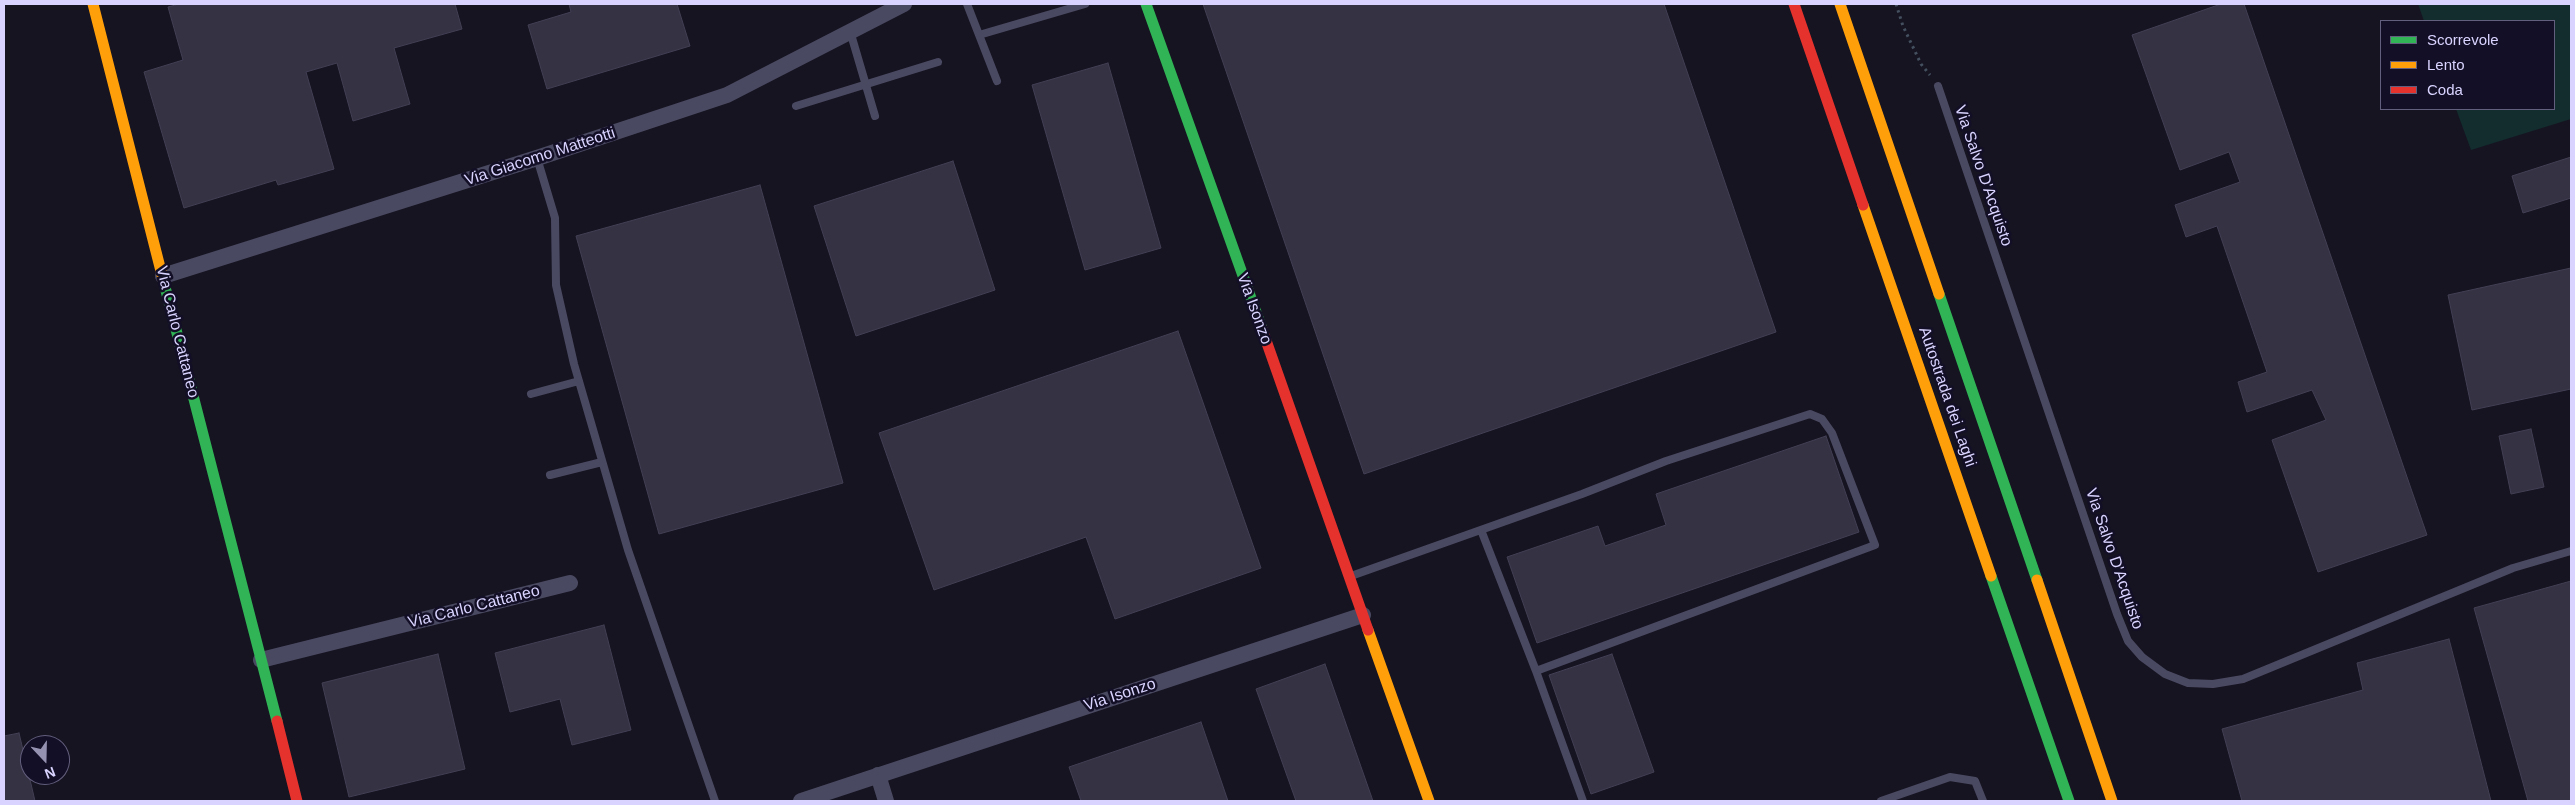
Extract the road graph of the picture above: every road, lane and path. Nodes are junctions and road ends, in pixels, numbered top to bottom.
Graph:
1 (93, 4) edge
2 (967, 4) edge
3 (1085, 4) edge
4 (1146, 4) edge
5 (1794, 4) edge
6 (1840, 4) edge
7 (1896, 4) edge
8 (899, 5) edge
9 (850, 32) junction
10 (979, 35) junction
11 (938, 62) dead end
12 (1807, 79) dead end
13 (997, 82) dead end
14 (866, 84) junction
15 (1938, 86) joint
16 (796, 106) dead end
17 (875, 116) dead end
18 (537, 158) junction
19 (1867, 215) junction
20 (163, 276) junction
21 (579, 381) junction
22 (531, 394) dead end
23 (602, 462) junction
24 (550, 475) dead end
25 (1482, 530) junction
26 (2571, 551) edge
27 (1349, 577) junction
28 (570, 583) dead end
29 (1362, 615) junction
30 (261, 660) junction
31 (1536, 671) junction
32 (878, 775) junction
33 (297, 801) edge
34 (715, 801) edge
35 (801, 801) edge
36 (886, 801) edge
37 (1429, 801) edge
38 (1583, 801) edge
39 (1881, 801) edge
40 (1983, 801) edge
41 (2068, 801) edge
42 (2112, 801) edge

1 - 20 main road, Via Carlo Cattaneo
2 - 10 lane
3 - 10 lane
4 - 27 main road, Via Isonzo
5 - 19 main road, Autostrada dei Laghi
6 - 42 main road, Autostrada dei Laghi
7 - 15 path
8 - 9 street, Via Giacomo Matteotti
9 - 14 lane
9 - 18 street, Via Giacomo Matteotti
10 - 13 lane
11 - 14 lane
12 - 19 main road
14 - 16 lane
14 - 17 lane
15 - 26 lane, Via Salvo D'Acquisto
18 - 20 street, Via Giacomo Matteotti
18 - 21 lane
19 - 41 main road, Autostrada dei Laghi
20 - 30 main road, Via Carlo Cattaneo
21 - 22 lane
21 - 23 lane
23 - 24 lane
23 - 34 lane
25 - 27 lane
25 - 31 lane
25 - 31 lane
27 - 29 main road, Via Isonzo
28 - 30 street, Via Carlo Cattaneo
29 - 32 street, Via Isonzo
29 - 37 main road, Via Isonzo
30 - 33 main road, Via Carlo Cattaneo
31 - 38 lane
32 - 35 street, Via Isonzo
32 - 36 street
39 - 40 lane

